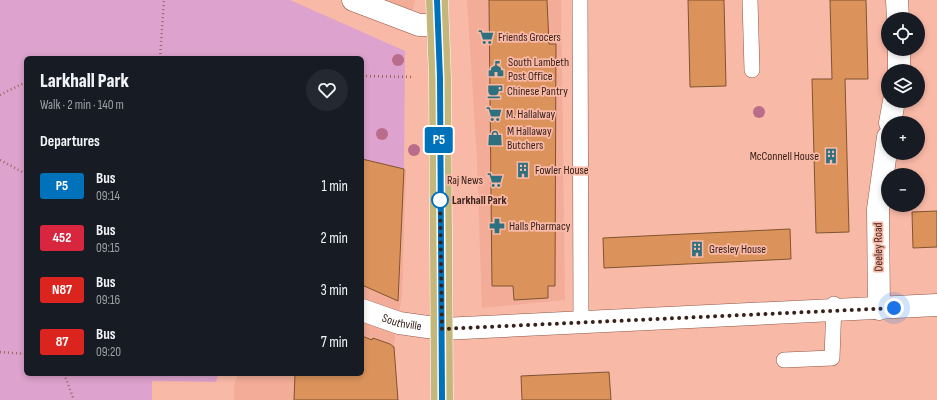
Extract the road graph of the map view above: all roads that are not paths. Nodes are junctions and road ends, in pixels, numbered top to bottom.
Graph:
1 (353, 0) edge
2 (437, 0) edge
3 (580, 0) edge
4 (750, 0) edge
5 (897, 0) edge
6 (898, 12) edge
7 (437, 25) junction
8 (752, 70) dead end
9 (885, 160) edge
10 (937, 305) edge
11 (834, 308) junction
12 (879, 309) junction
13 (364, 311) edge
14 (581, 322) junction
15 (442, 329) junction
16 (784, 360) dead end
17 (442, 400) edge

1 - 7 street
2 - 7 main road
3 - 14 lane
4 - 8 lane
5 - 6 street
7 - 15 main road
9 - 12 street, Deeley Road
10 - 12 street, Southville
11 - 12 street, Southville
11 - 14 street, Southville
11 - 16 lane
13 - 15 street, Southville
14 - 15 street, Southville
15 - 17 main road

